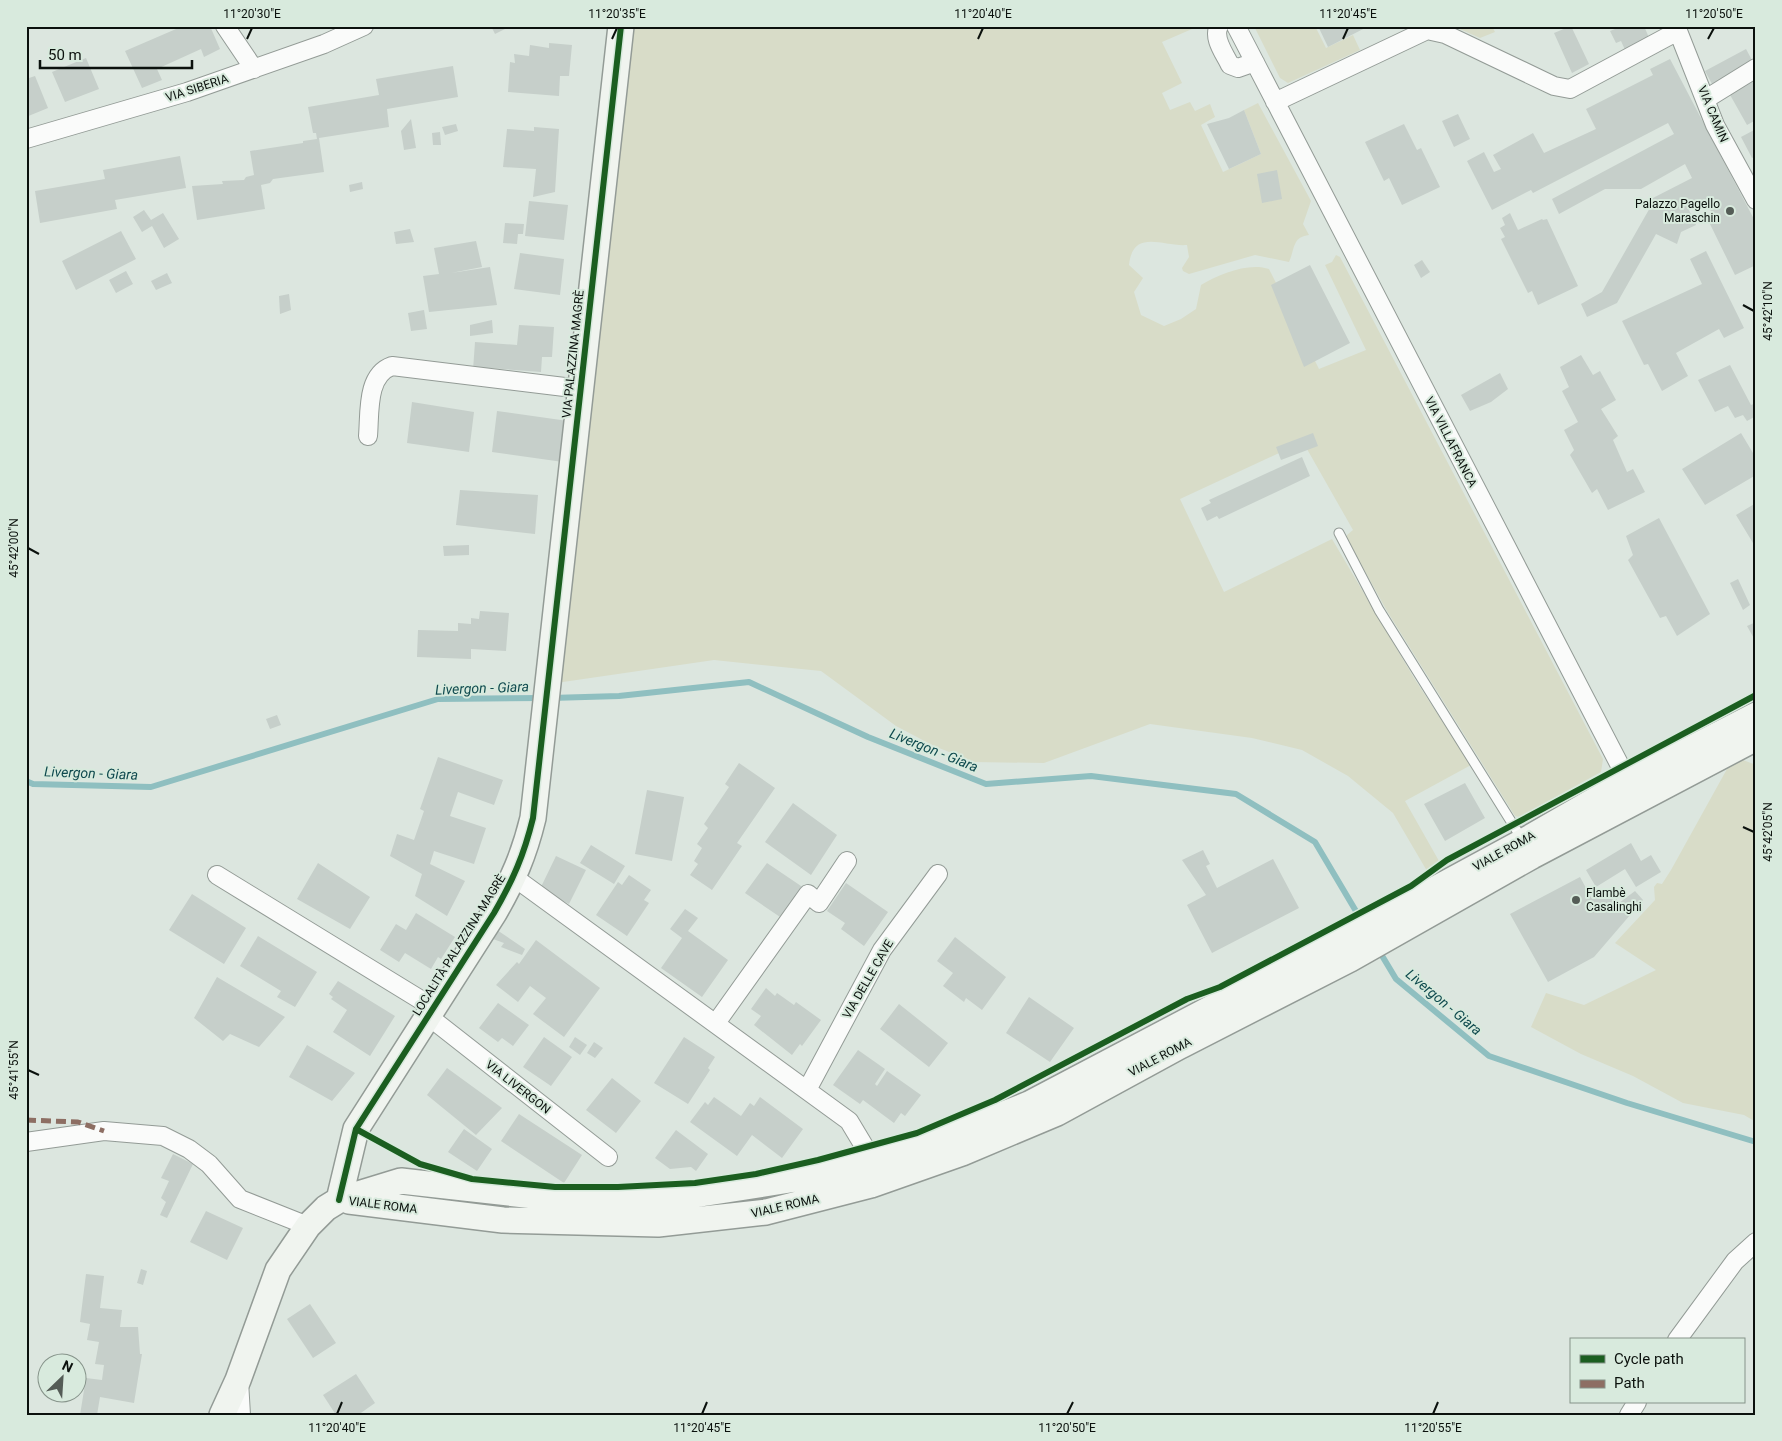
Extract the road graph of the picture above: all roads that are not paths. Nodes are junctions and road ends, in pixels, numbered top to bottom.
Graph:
1 (225, 26) edge
2 (364, 26) edge
3 (621, 26) edge
4 (1219, 26) edge
5 (1236, 26) edge
6 (1677, 29) edge
7 (1255, 62) junction
8 (1756, 68) edge
9 (254, 69) junction
10 (1706, 98) junction
11 (1275, 102) junction
12 (26, 139) edge
13 (1756, 200) edge
14 (581, 389) junction
15 (368, 436) dead end
16 (1339, 533) dead end
17 (547, 684) joint
18 (1754, 726) edge
19 (1633, 791) junction
20 (1528, 849) junction
21 (847, 861) dead end
22 (938, 874) dead end
23 (218, 875) dead end
24 (515, 878) junction
25 (1232, 1009) junction
26 (431, 1012) junction
27 (716, 1023) junction
28 (807, 1090) junction
29 (26, 1142) edge
30 (608, 1157) dead end
31 (864, 1163) junction
32 (339, 1200) junction
33 (308, 1226) junction
34 (1756, 1242) edge
35 (1678, 1338) edge
36 (238, 1380) junction
37 (1636, 1404) edge
38 (222, 1415) edge
39 (241, 1415) edge
40 (1629, 1415) edge

1 - 9 street
2 - 9 street, VIA SIBERIA
3 - 14 main road, VIA PALAZZINA MAGRÈ
4 - 7 street
5 - 7 street, VIA VILLAFRANCA
6 - 10 street, VIA CAMIN
6 - 11 street
7 - 11 street, VIA VILLAFRANCA
8 - 10 street
9 - 12 street, VIA SIBERIA
10 - 13 street, VIA CAMIN
11 - 19 street, VIA VILLAFRANCA
14 - 15 street
14 - 17 main road, VIA PALAZZINA MAGRÈ
16 - 20 lane
17 - 24 main road, LOCALITÀ PALAZZINA MAGRÈ
18 - 19 main road, VIALE ROMA
19 - 20 main road, VIALE ROMA
20 - 25 main road, VIALE ROMA
21 - 27 street
22 - 28 street, VIA DELLE CAVE
23 - 26 street, LOCALITÀ PALAZZINA MAGRÈ
24 - 26 main road, LOCALITÀ PALAZZINA MAGRÈ
24 - 27 street
25 - 31 main road, VIALE ROMA
25 - 32 main road, VIALE ROMA
26 - 30 street, VIA LIVERGON
26 - 32 main road, LOCALITÀ PALAZZINA MAGRÈ
27 - 28 street
28 - 31 street
29 - 33 street
31 - 32 main road, VIALE ROMA
32 - 33 main road
33 - 36 main road
34 - 35 street
36 - 38 main road
36 - 39 street
37 - 40 street

